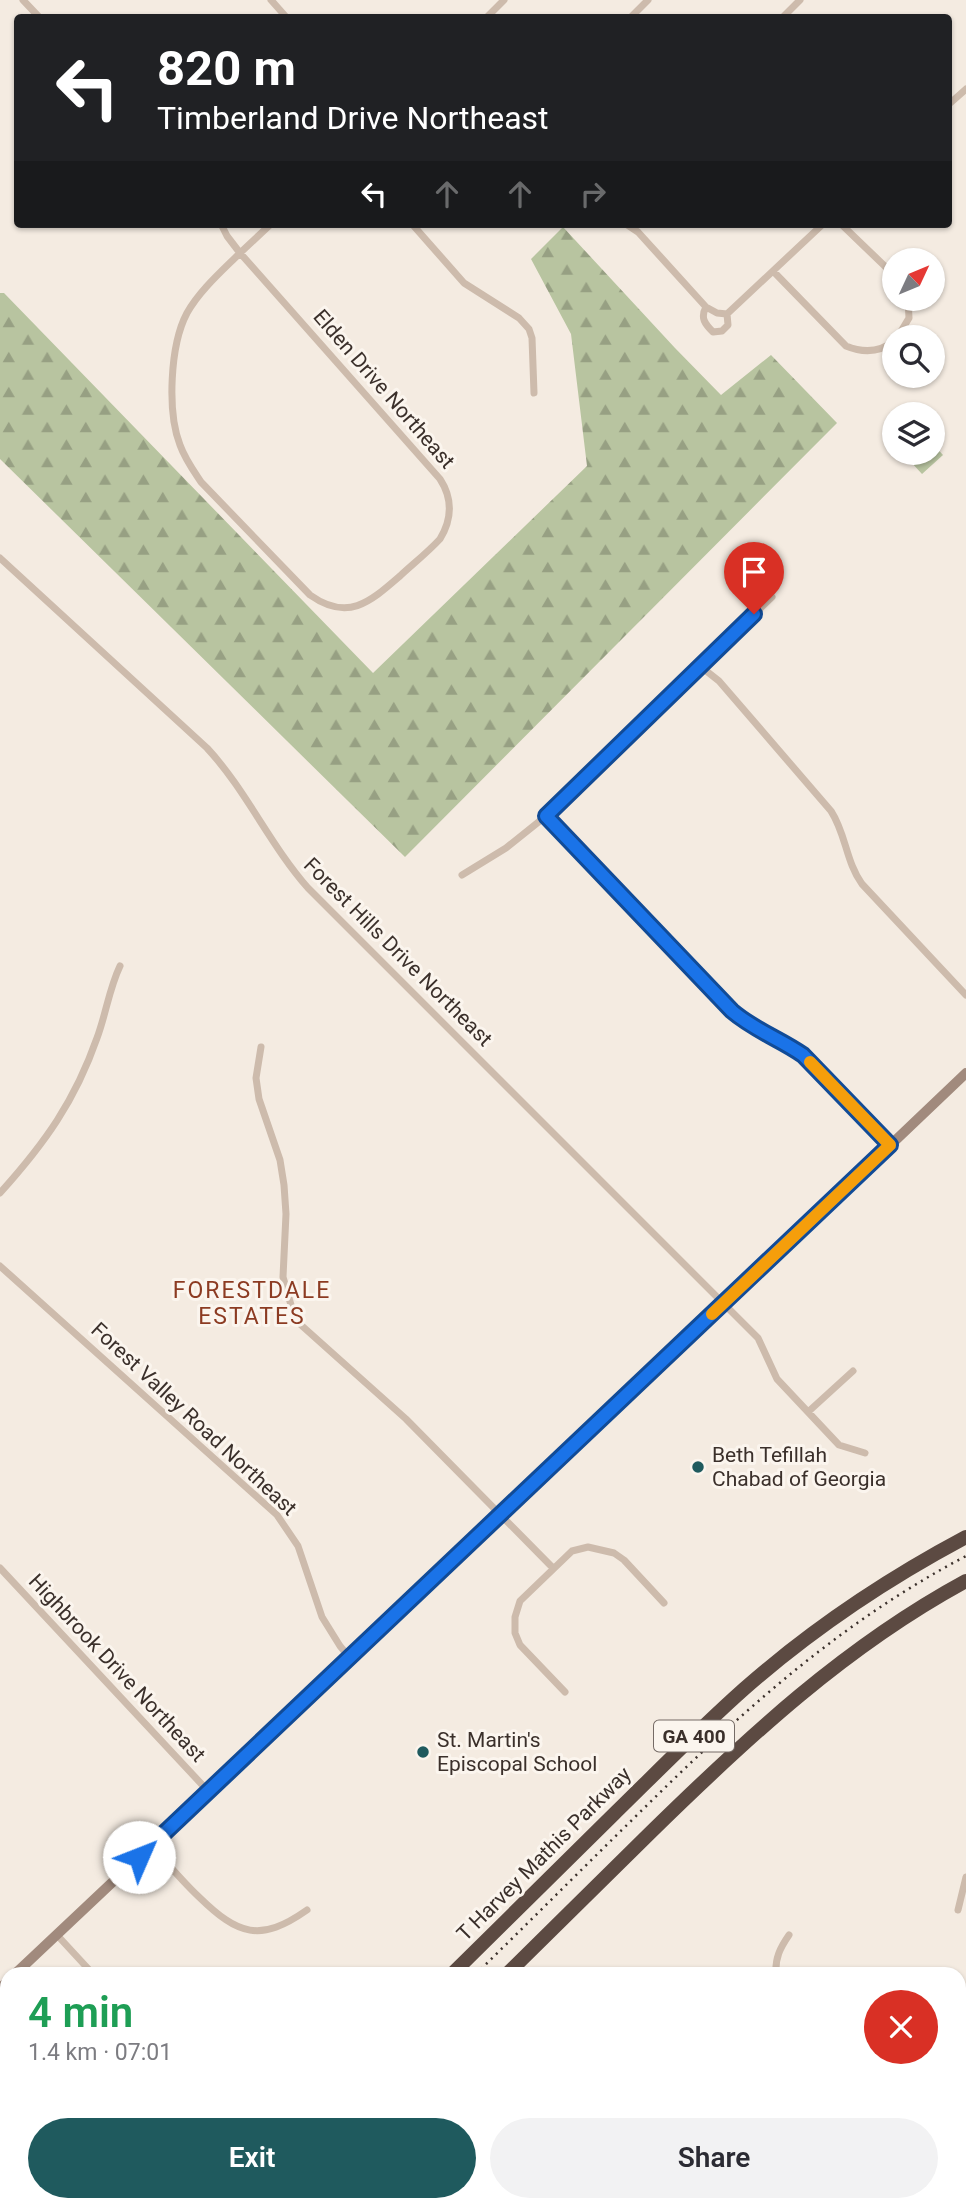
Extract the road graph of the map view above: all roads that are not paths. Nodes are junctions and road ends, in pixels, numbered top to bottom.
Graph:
1 (23, 0) edge
2 (271, 0) edge
3 (504, 0) edge
4 (648, 0) edge
5 (800, 0) edge
6 (36, 14) edge
7 (283, 14) edge
8 (490, 14) edge
9 (634, 14) edge
10 (786, 14) edge
11 (966, 89) edge
12 (952, 101) edge
13 (224, 228) edge
14 (267, 228) edge
15 (416, 228) edge
16 (632, 228) edge
17 (818, 228) edge
18 (845, 228) edge
19 (240, 253) junction
20 (882, 263) edge
21 (773, 271) junction
22 (706, 307) junction
23 (727, 314) junction
24 (882, 347) edge
25 (534, 393) dead end
26 (0, 558) edge
27 (772, 597) dead end
28 (700, 666) junction
29 (546, 816) junction
30 (462, 875) dead end
31 (120, 966) dead end
32 (966, 995) edge
33 (261, 1047) dead end
34 (966, 1073) edge
35 (890, 1145) junction
36 (0, 1192) edge
37 (0, 1266) edge
38 (724, 1303) junction
39 (853, 1371) dead end
40 (808, 1412) junction
41 (865, 1453) dead end
42 (500, 1516) junction
43 (966, 1537) edge
44 (553, 1568) junction
45 (0, 1569) edge
46 (966, 1581) edge
47 (664, 1603) dead end
48 (350, 1658) junction
49 (565, 1692) dead end
50 (208, 1791) junction
51 (152, 1846) junction
52 (966, 1877) edge
53 (307, 1910) dead end
54 (958, 1910) dead end
55 (57, 1935) junction
56 (789, 1935) dead end
57 (23, 1967) edge
58 (87, 1967) edge
59 (459, 1967) edge
60 (514, 1967) edge
61 (776, 1967) edge

1 - 6 street
2 - 7 street
3 - 8 street
4 - 9 street
5 - 10 street
11 - 12 street
13 - 19 street, Elden Drive Northeast
14 - 19 street
15 - 25 street
16 - 22 street
17 - 21 street
18 - 20 street
19 - 19 street, Elden Drive Northeast
21 - 23 street
21 - 24 street
22 - 23 street
22 - 23 street
26 - 38 street, Forest Hills Drive Northeast
27 - 28 street
28 - 29 street
28 - 32 street
29 - 30 street
29 - 35 street
31 - 36 street
33 - 42 street
34 - 35 street
35 - 38 street
37 - 48 street, Forest Valley Road Northeast
38 - 40 street, Forest Hills Drive Northeast
38 - 42 street
39 - 40 street
40 - 41 street, Forest Hills Drive Northeast
42 - 44 street
42 - 48 street
43 - 59 highway, T Harvey Mathis Parkway / GA 400
44 - 47 street
44 - 49 street
45 - 50 street, Highbrook Drive Northeast
46 - 60 highway, GA 400
48 - 50 street
50 - 51 street
51 - 53 street
51 - 55 street
52 - 54 street
55 - 57 street
55 - 58 street
56 - 61 street

